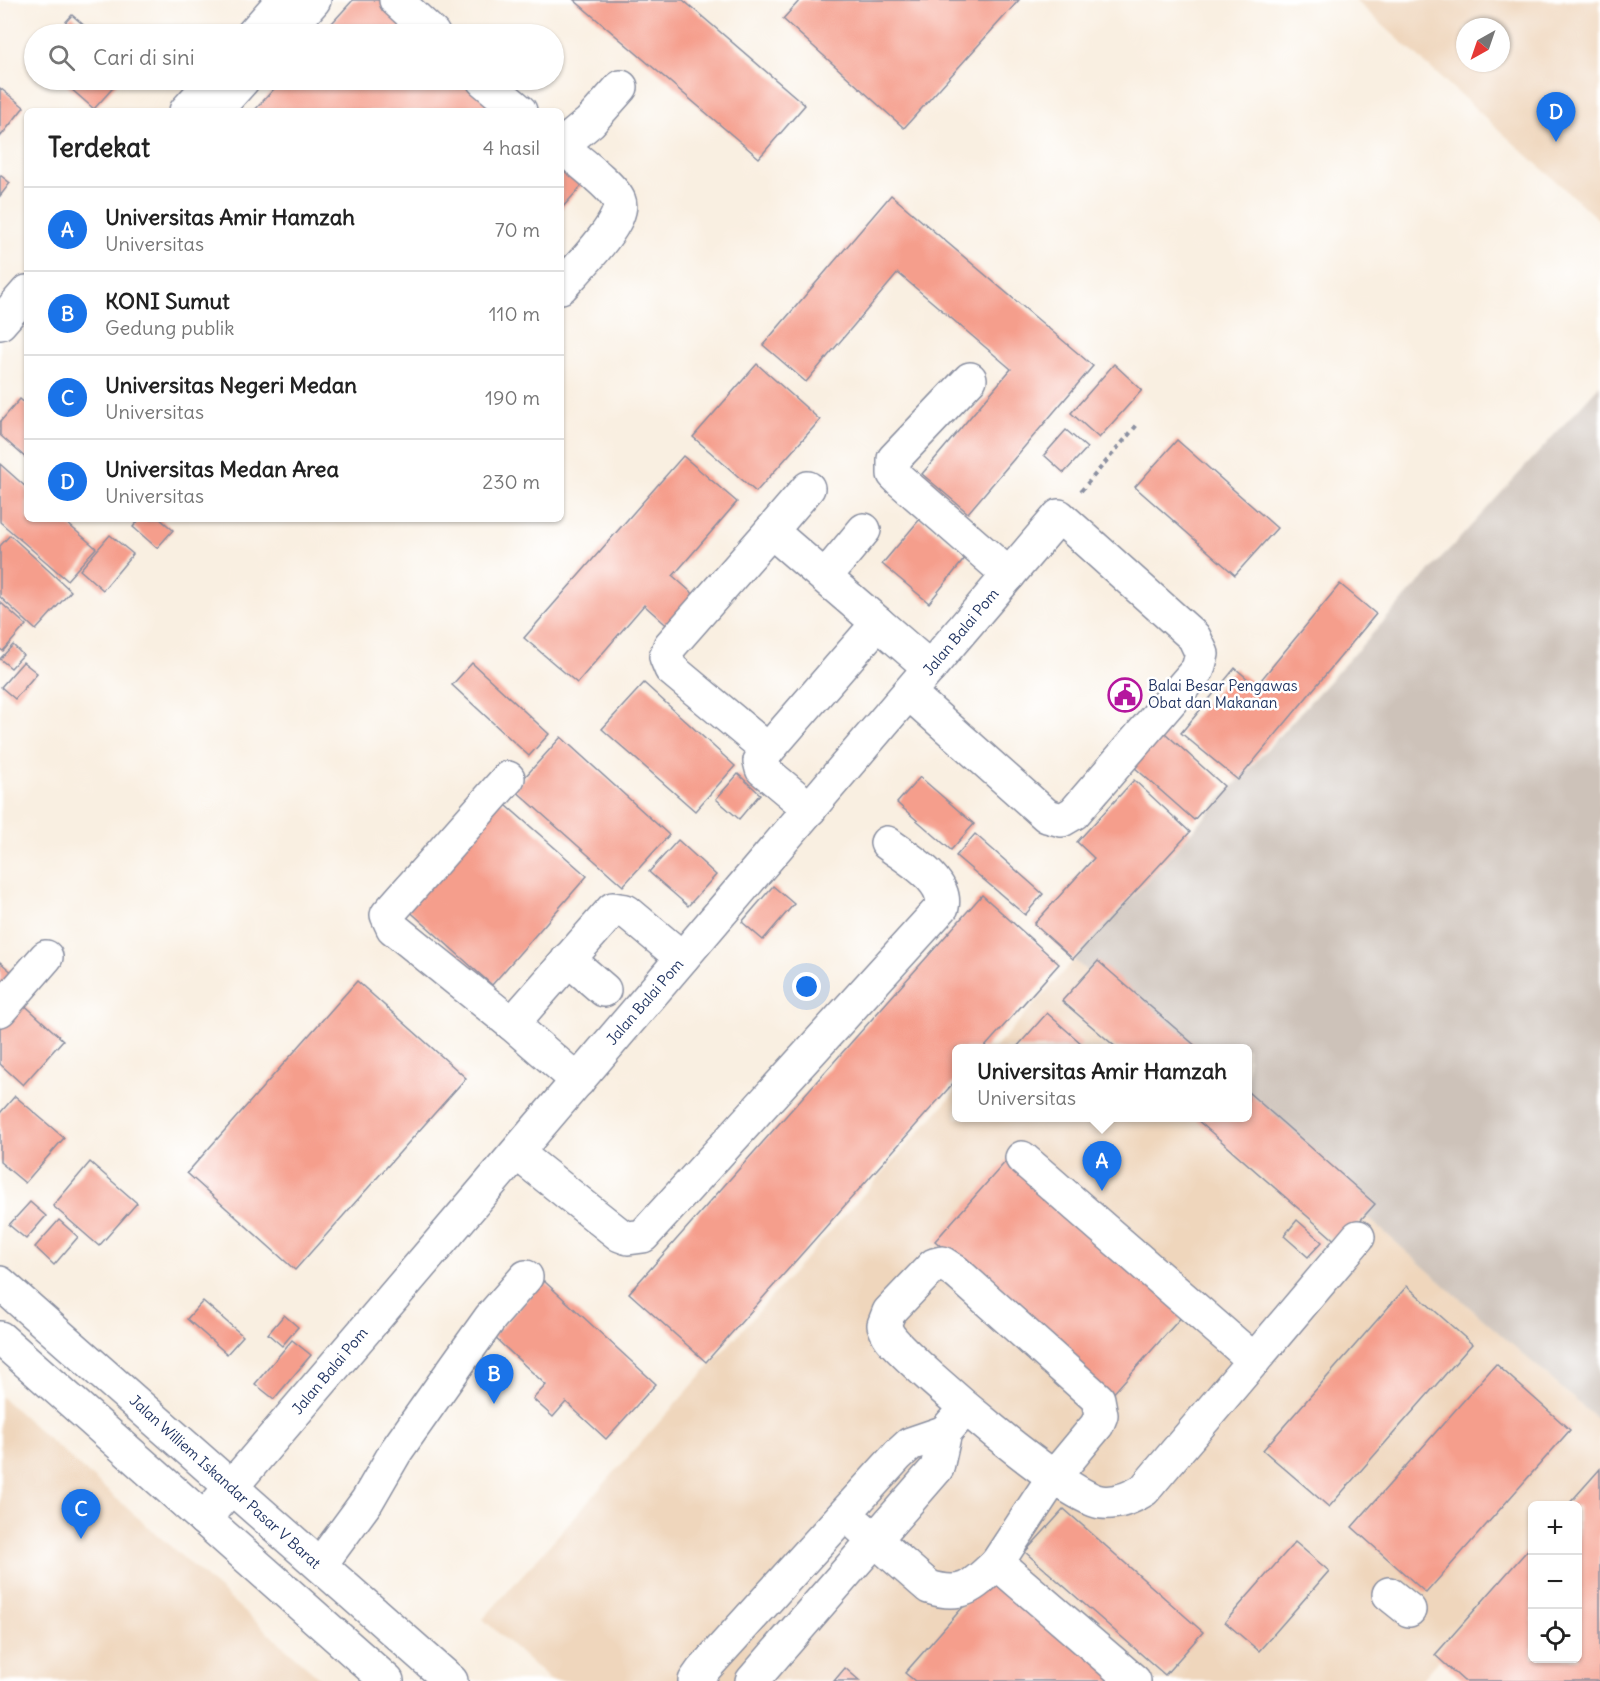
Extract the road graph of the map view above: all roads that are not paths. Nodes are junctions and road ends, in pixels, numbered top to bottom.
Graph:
1 (283, 0) edge
2 (314, 0) edge
3 (396, 0) edge
4 (262, 24) edge
5 (293, 24) edge
6 (422, 24) edge
7 (621, 87) dead end
8 (204, 90) edge
9 (234, 90) edge
10 (495, 90) edge
11 (189, 108) edge
12 (218, 108) edge
13 (516, 108) edge
14 (564, 145) edge
15 (564, 149) edge
16 (564, 283) edge
17 (24, 295) edge
18 (0, 323) edge
19 (970, 379) dead end
20 (808, 488) dead end
21 (864, 530) dead end
22 (771, 531) junction
23 (1009, 575) junction
24 (825, 577) junction
25 (879, 623) junction
26 (930, 668) junction
27 (909, 693) junction
28 (768, 750) junction
29 (508, 778) dead end
30 (810, 809) junction
31 (887, 843) dead end
32 (46, 957) dead end
33 (682, 958) junction
34 (568, 959) junction
35 (604, 990) dead end
36 (0, 1010) edge
37 (512, 1024) junction
38 (578, 1081) junction
39 (517, 1153) junction
40 (1022, 1158) dead end
41 (1358, 1237) dead end
42 (526, 1277) dead end
43 (0, 1283) edge
44 (0, 1338) edge
45 (1254, 1360) junction
46 (966, 1407) junction
47 (945, 1431) junction
48 (1053, 1478) junction
49 (231, 1487) junction
50 (844, 1513) junction
51 (204, 1519) junction
52 (875, 1540) junction
53 (998, 1563) junction
54 (320, 1565) junction
55 (387, 1681) edge
56 (451, 1681) edge
57 (695, 1681) edge
58 (752, 1681) edge
59 (1134, 1681) edge

1 - 4 street
2 - 5 street
3 - 6 street
7 - 14 street
8 - 11 street
9 - 12 street
10 - 13 street
15 - 16 street
17 - 18 street
19 - 23 street
20 - 22 street
21 - 24 street
22 - 24 street
22 - 28 street
23 - 26 street, Jalan Balai Pom
23 - 27 street, Jalan Balai Pom
24 - 25 street
25 - 26 street
25 - 28 street
26 - 27 street, Jalan Balai Pom
27 - 30 street, Jalan Balai Pom
28 - 30 street
29 - 37 street
30 - 33 street, Jalan Balai Pom
31 - 39 street
32 - 36 street
33 - 34 street
33 - 38 street, Jalan Balai Pom
34 - 35 street
34 - 37 street
37 - 38 street
38 - 39 street, Jalan Balai Pom
39 - 49 street, Jalan Balai Pom
40 - 45 street
41 - 45 street
42 - 54 street
43 - 49 street, Jalan Williem Iskandar Pasar V Barat
44 - 51 street
45 - 48 street
46 - 47 street
46 - 48 street
46 - 48 street
47 - 50 street
47 - 52 street
48 - 53 street
49 - 51 street, Jalan Balai Pom
49 - 54 street, Jalan Williem Iskandar Pasar V Barat
50 - 52 street
50 - 57 street
51 - 55 street
52 - 53 street
52 - 58 street
53 - 59 street
54 - 56 street, Jalan Williem Iskandar Pasar V Barat

